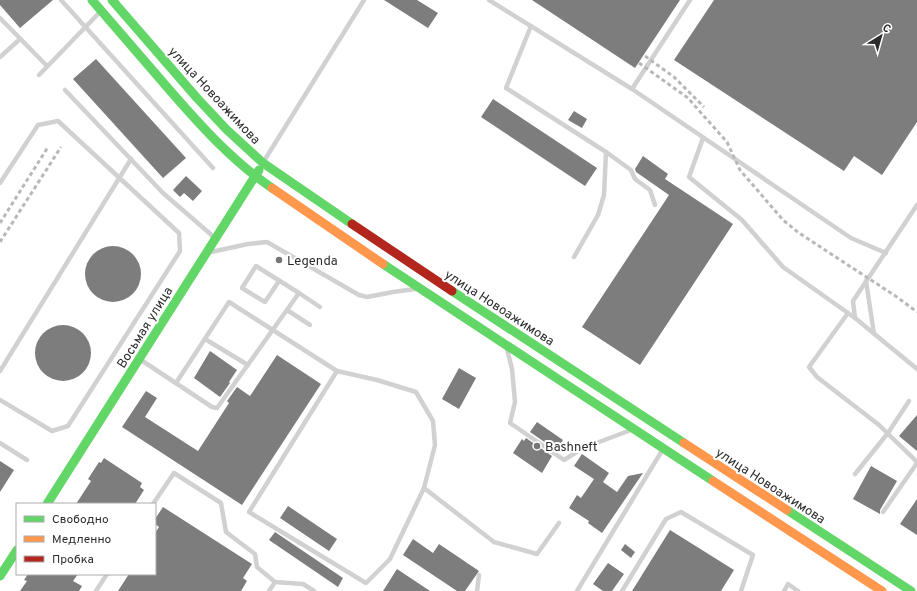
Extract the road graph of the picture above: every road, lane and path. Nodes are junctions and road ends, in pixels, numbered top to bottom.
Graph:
1 (61, 0) edge
2 (92, 0) edge
3 (112, 0) edge
4 (364, 0) edge
5 (489, 0) edge
6 (690, 0) edge
7 (101, 11) junction
8 (0, 18) edge
9 (531, 26) junction
10 (85, 27) junction
11 (20, 38) junction
12 (0, 57) edge
13 (47, 66) junction
14 (39, 75) dead end
15 (65, 90) dead end
16 (632, 90) junction
17 (703, 138) junction
18 (606, 152) junction
19 (130, 159) junction
20 (263, 163) junction
21 (213, 168) dead end
22 (255, 176) junction
23 (119, 177) junction
24 (0, 183) edge
25 (655, 205) dead end
26 (917, 205) edge
27 (215, 238) junction
28 (886, 252) junction
29 (205, 254) junction
30 (574, 257) dead end
31 (280, 281) junction
32 (866, 281) junction
33 (419, 289) junction
34 (299, 293) junction
35 (320, 307) dead end
36 (287, 310) junction
37 (848, 313) junction
38 (855, 318) junction
39 (310, 325) dead end
40 (273, 330) junction
41 (874, 334) junction
42 (205, 339) junction
43 (506, 346) junction
44 (140, 359) junction
45 (248, 365) junction
46 (917, 369) edge
47 (0, 371) edge
48 (337, 371) junction
49 (176, 383) junction
50 (0, 400) edge
51 (909, 401) dead end
52 (634, 429) junction
53 (888, 433) junction
54 (0, 443) edge
55 (663, 449) junction
56 (27, 460) dead end
57 (917, 463) edge
58 (855, 474) dead end
59 (424, 488) junction
60 (47, 503) edge
61 (154, 503) edge
62 (883, 512) dead end
63 (559, 524) dead end
64 (16, 552) edge
65 (106, 575) edge
66 (479, 575) dead end
67 (0, 576) edge
68 (275, 582) junction
69 (96, 591) edge
70 (270, 591) edge
71 (314, 591) edge
72 (477, 591) edge
73 (577, 591) edge
74 (622, 591) edge
75 (741, 591) edge
76 (784, 591) edge
77 (798, 591) edge
78 (882, 591) edge
79 (911, 591) edge

1 - 10 lane
2 - 7 main road
3 - 20 main road, улица Новоажимова
4 - 20 lane
5 - 9 lane
6 - 16 lane
7 - 10 lane
7 - 22 main road
8 - 11 lane
9 - 16 lane
9 - 18 lane
10 - 13 lane
10 - 21 lane
11 - 12 lane
11 - 13 lane
13 - 14 lane
15 - 19 lane
16 - 17 lane
17 - 28 lane
17 - 37 lane
18 - 25 lane
18 - 30 lane
19 - 23 lane
19 - 27 lane
20 - 22 main road, Восьмая улица
20 - 79 main road, улица Новоажимова
22 - 27 main road, Восьмая улица
22 - 33 main road
23 - 24 lane
23 - 47 lane
23 - 50 lane
26 - 28 lane
27 - 29 main road, Восьмая улица
28 - 32 lane
29 - 33 lane
29 - 44 main road, Восьмая улица
31 - 31 lane
31 - 34 lane
32 - 38 lane
32 - 41 lane
33 - 43 main road
34 - 35 lane
34 - 36 lane
36 - 39 lane
36 - 40 lane
37 - 38 lane
37 - 53 lane
38 - 41 lane
40 - 42 lane
40 - 45 lane
40 - 48 lane
41 - 46 lane
42 - 45 lane
42 - 49 lane
43 - 52 main road
43 - 52 lane
44 - 49 lane
44 - 60 main road, Восьмая улица
45 - 49 lane
48 - 59 lane
48 - 59 lane
51 - 53 lane
52 - 55 main road
53 - 57 lane
53 - 58 lane
54 - 56 lane
55 - 73 lane
55 - 78 main road
57 - 62 lane
59 - 63 lane
61 - 68 lane
64 - 67 main road
65 - 69 lane
66 - 72 lane
68 - 70 lane
68 - 71 lane
74 - 75 lane
76 - 77 lane

